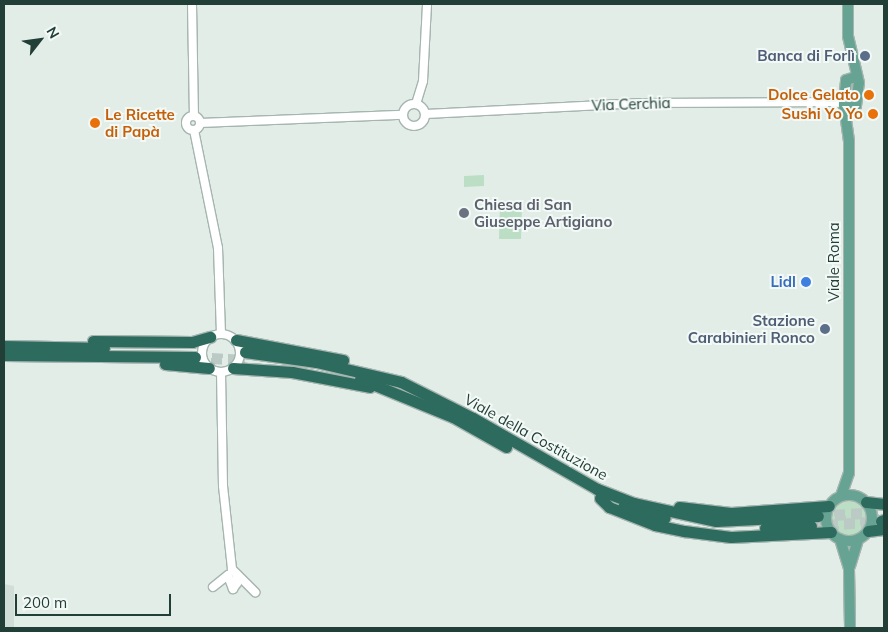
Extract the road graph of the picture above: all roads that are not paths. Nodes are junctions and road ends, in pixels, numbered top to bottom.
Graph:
1 (192, 4) edge
2 (427, 4) edge
3 (848, 4) edge
4 (852, 77) junction
5 (845, 103) junction
6 (416, 104) junction
7 (426, 114) junction
8 (403, 115) junction
9 (194, 116) junction
10 (200, 122) junction
11 (194, 130) junction
12 (215, 335) junction
13 (236, 340) junction
14 (4, 346) edge
15 (35, 347) junction
16 (4, 355) edge
17 (26, 356) junction
18 (209, 368) junction
19 (233, 368) junction
20 (221, 372) junction
21 (401, 382) junction
22 (405, 396) junction
23 (849, 473) junction
24 (598, 494) junction
25 (842, 496) junction
26 (862, 499) junction
27 (829, 506) junction
28 (818, 516) tunnel mouth
29 (883, 516) edge
30 (811, 526) tunnel mouth
31 (868, 531) junction
32 (836, 536) junction
33 (858, 539) junction
34 (849, 569) junction
35 (232, 573) junction
36 (213, 587) dead end
37 (255, 592) dead end
38 (850, 628) edge

1 - 9 street
2 - 6 street
3 - 4 main road
4 - 5 main road
4 - 5 main road
5 - 7 street, Via Cerchia
5 - 23 main road, Viale Roma
6 - 7 street
6 - 8 street
7 - 8 street
8 - 10 street
9 - 10 street
9 - 11 street
10 - 11 street
11 - 12 street
12 - 13 street
12 - 15 highway
12 - 18 street
13 - 19 street
13 - 21 highway
14 - 15 highway
15 - 17 highway
16 - 17 highway
17 - 18 highway
18 - 20 street
19 - 20 street
19 - 22 highway
20 - 35 street
21 - 22 highway, Viale della Costituzione
21 - 24 highway, Viale della Costituzione
22 - 24 highway, Viale della Costituzione
23 - 25 main road, Viale Roma
23 - 26 main road, Viale Roma
24 - 27 highway
24 - 28 highway, Viale della Costituzione
24 - 30 highway, Viale della Costituzione
24 - 32 highway
25 - 26 main road
25 - 27 main road
26 - 29 highway
26 - 31 main road
27 - 32 main road
29 - 31 highway
31 - 33 main road
32 - 33 main road
32 - 34 main road
33 - 34 main road
34 - 38 main road
35 - 36 street
35 - 37 street

